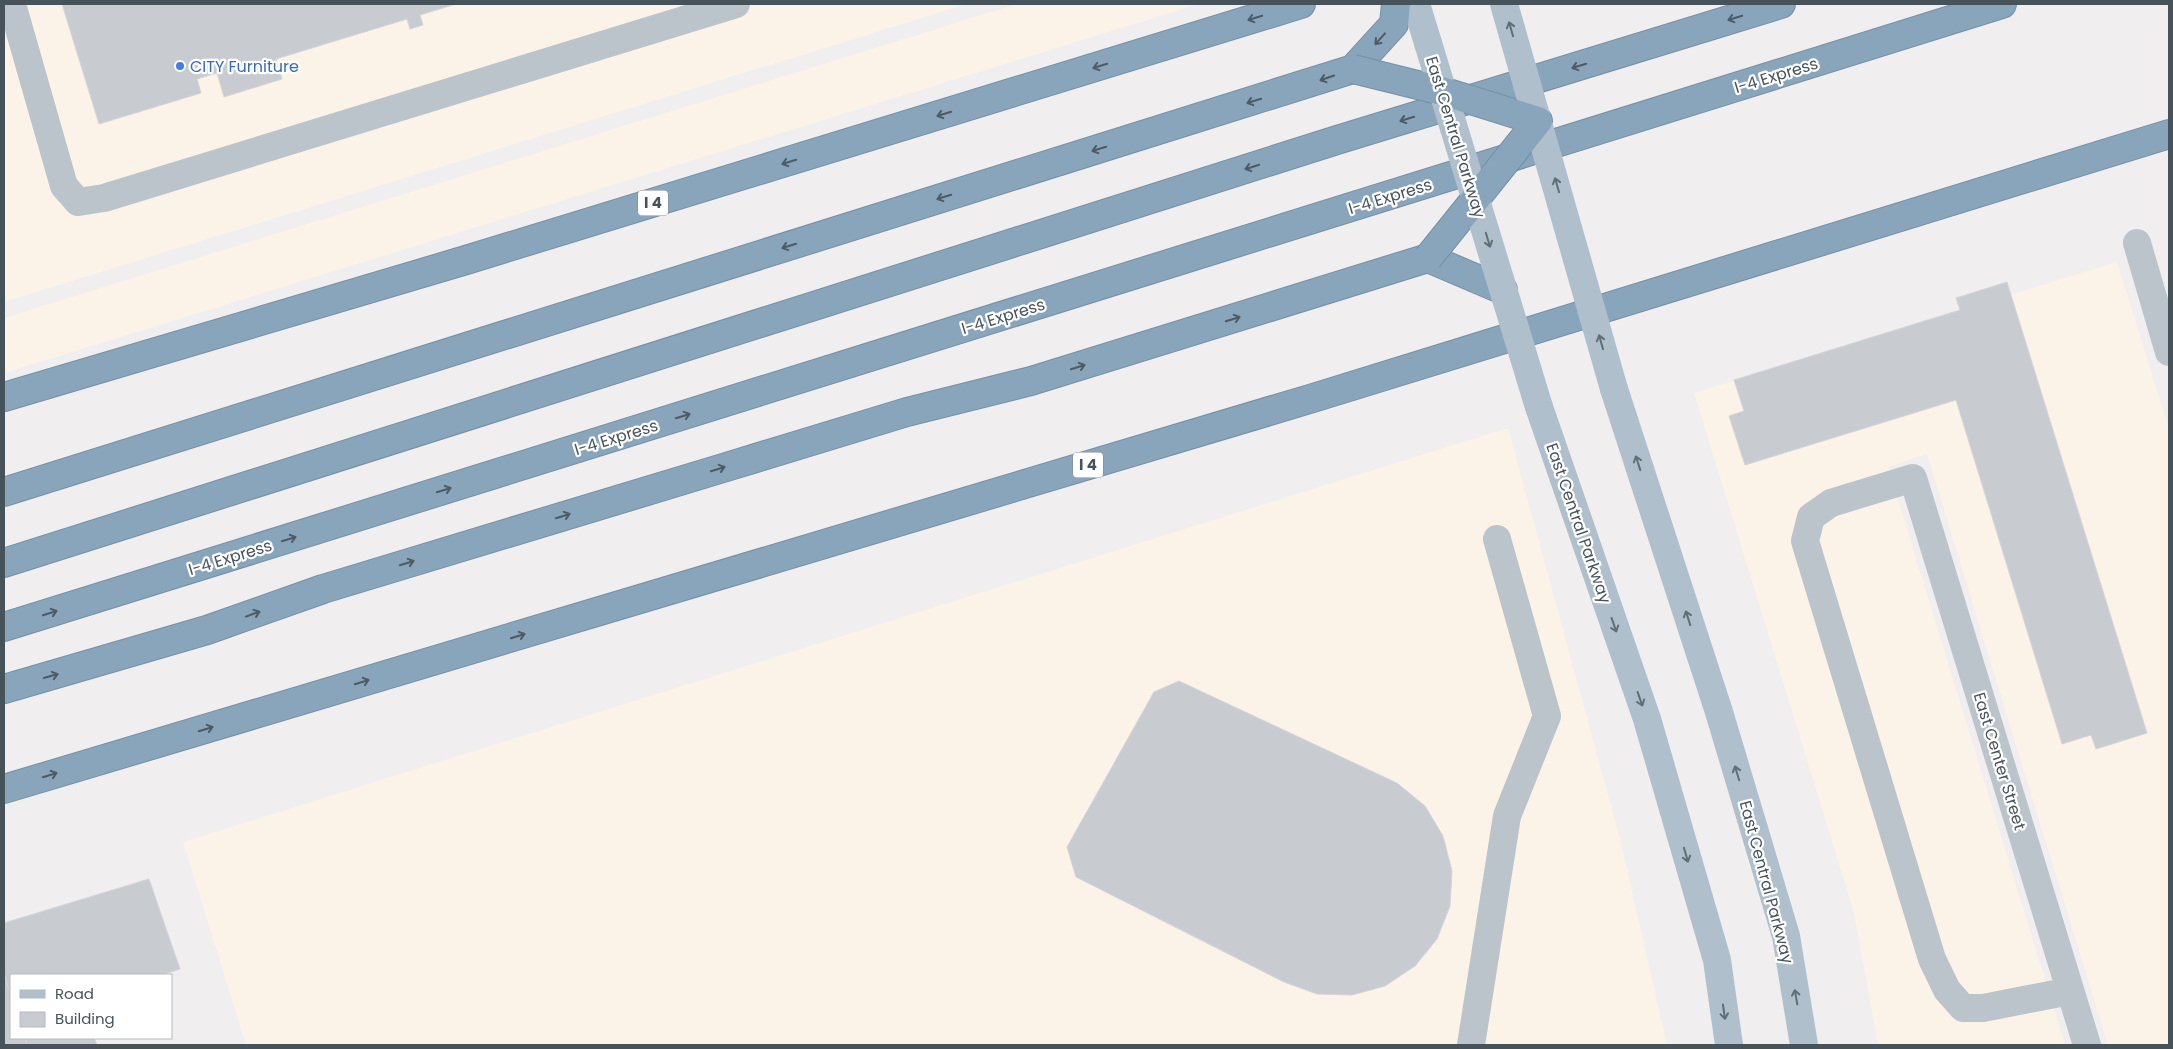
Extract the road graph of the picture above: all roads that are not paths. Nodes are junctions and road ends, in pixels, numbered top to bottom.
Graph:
1 (12, 4) edge
2 (736, 4) edge
3 (1301, 4) edge
4 (1396, 4) edge
5 (1416, 4) edge
6 (1504, 4) edge
7 (1781, 4) edge
8 (2002, 4) edge
9 (1353, 69) junction
10 (1442, 91) junction
11 (1538, 122) junction
12 (2169, 134) edge
13 (1476, 201) junction
14 (2137, 243) dead end
15 (1428, 258) junction
16 (1503, 290) junction
17 (2169, 352) edge
18 (4, 397) edge
19 (4, 492) edge
20 (1496, 539) dead end
21 (4, 563) edge
22 (4, 627) edge
23 (4, 689) edge
24 (4, 789) edge
25 (2070, 991) junction
26 (1470, 1045) edge
27 (1729, 1045) edge
28 (1804, 1045) edge
29 (2087, 1045) edge

1 - 2 street
3 -> 18 highway, I 4
4 -> 9 highway
5 - 10 main road, East Central Parkway, bridge
11 -> 6 main road, East Central Parkway, bridge
7 -> 21 highway
22 -> 8 highway, I-4 Express
9 - 10 highway, bridge
9 -> 19 highway
10 - 11 highway, bridge
10 - 13 main road, East Central Parkway, bridge
11 - 13 highway, bridge
28 -> 11 main road, East Central Parkway, bridge
24 -> 12 highway, I 4
13 - 15 highway, bridge
13 -> 16 main road, East Central Parkway, bridge
14 - 17 street
15 - 16 highway
23 -> 15 highway
16 -> 27 main road, East Central Parkway, bridge
20 - 26 street
25 - 25 street, East Center Street
25 - 29 street, East Center Street

